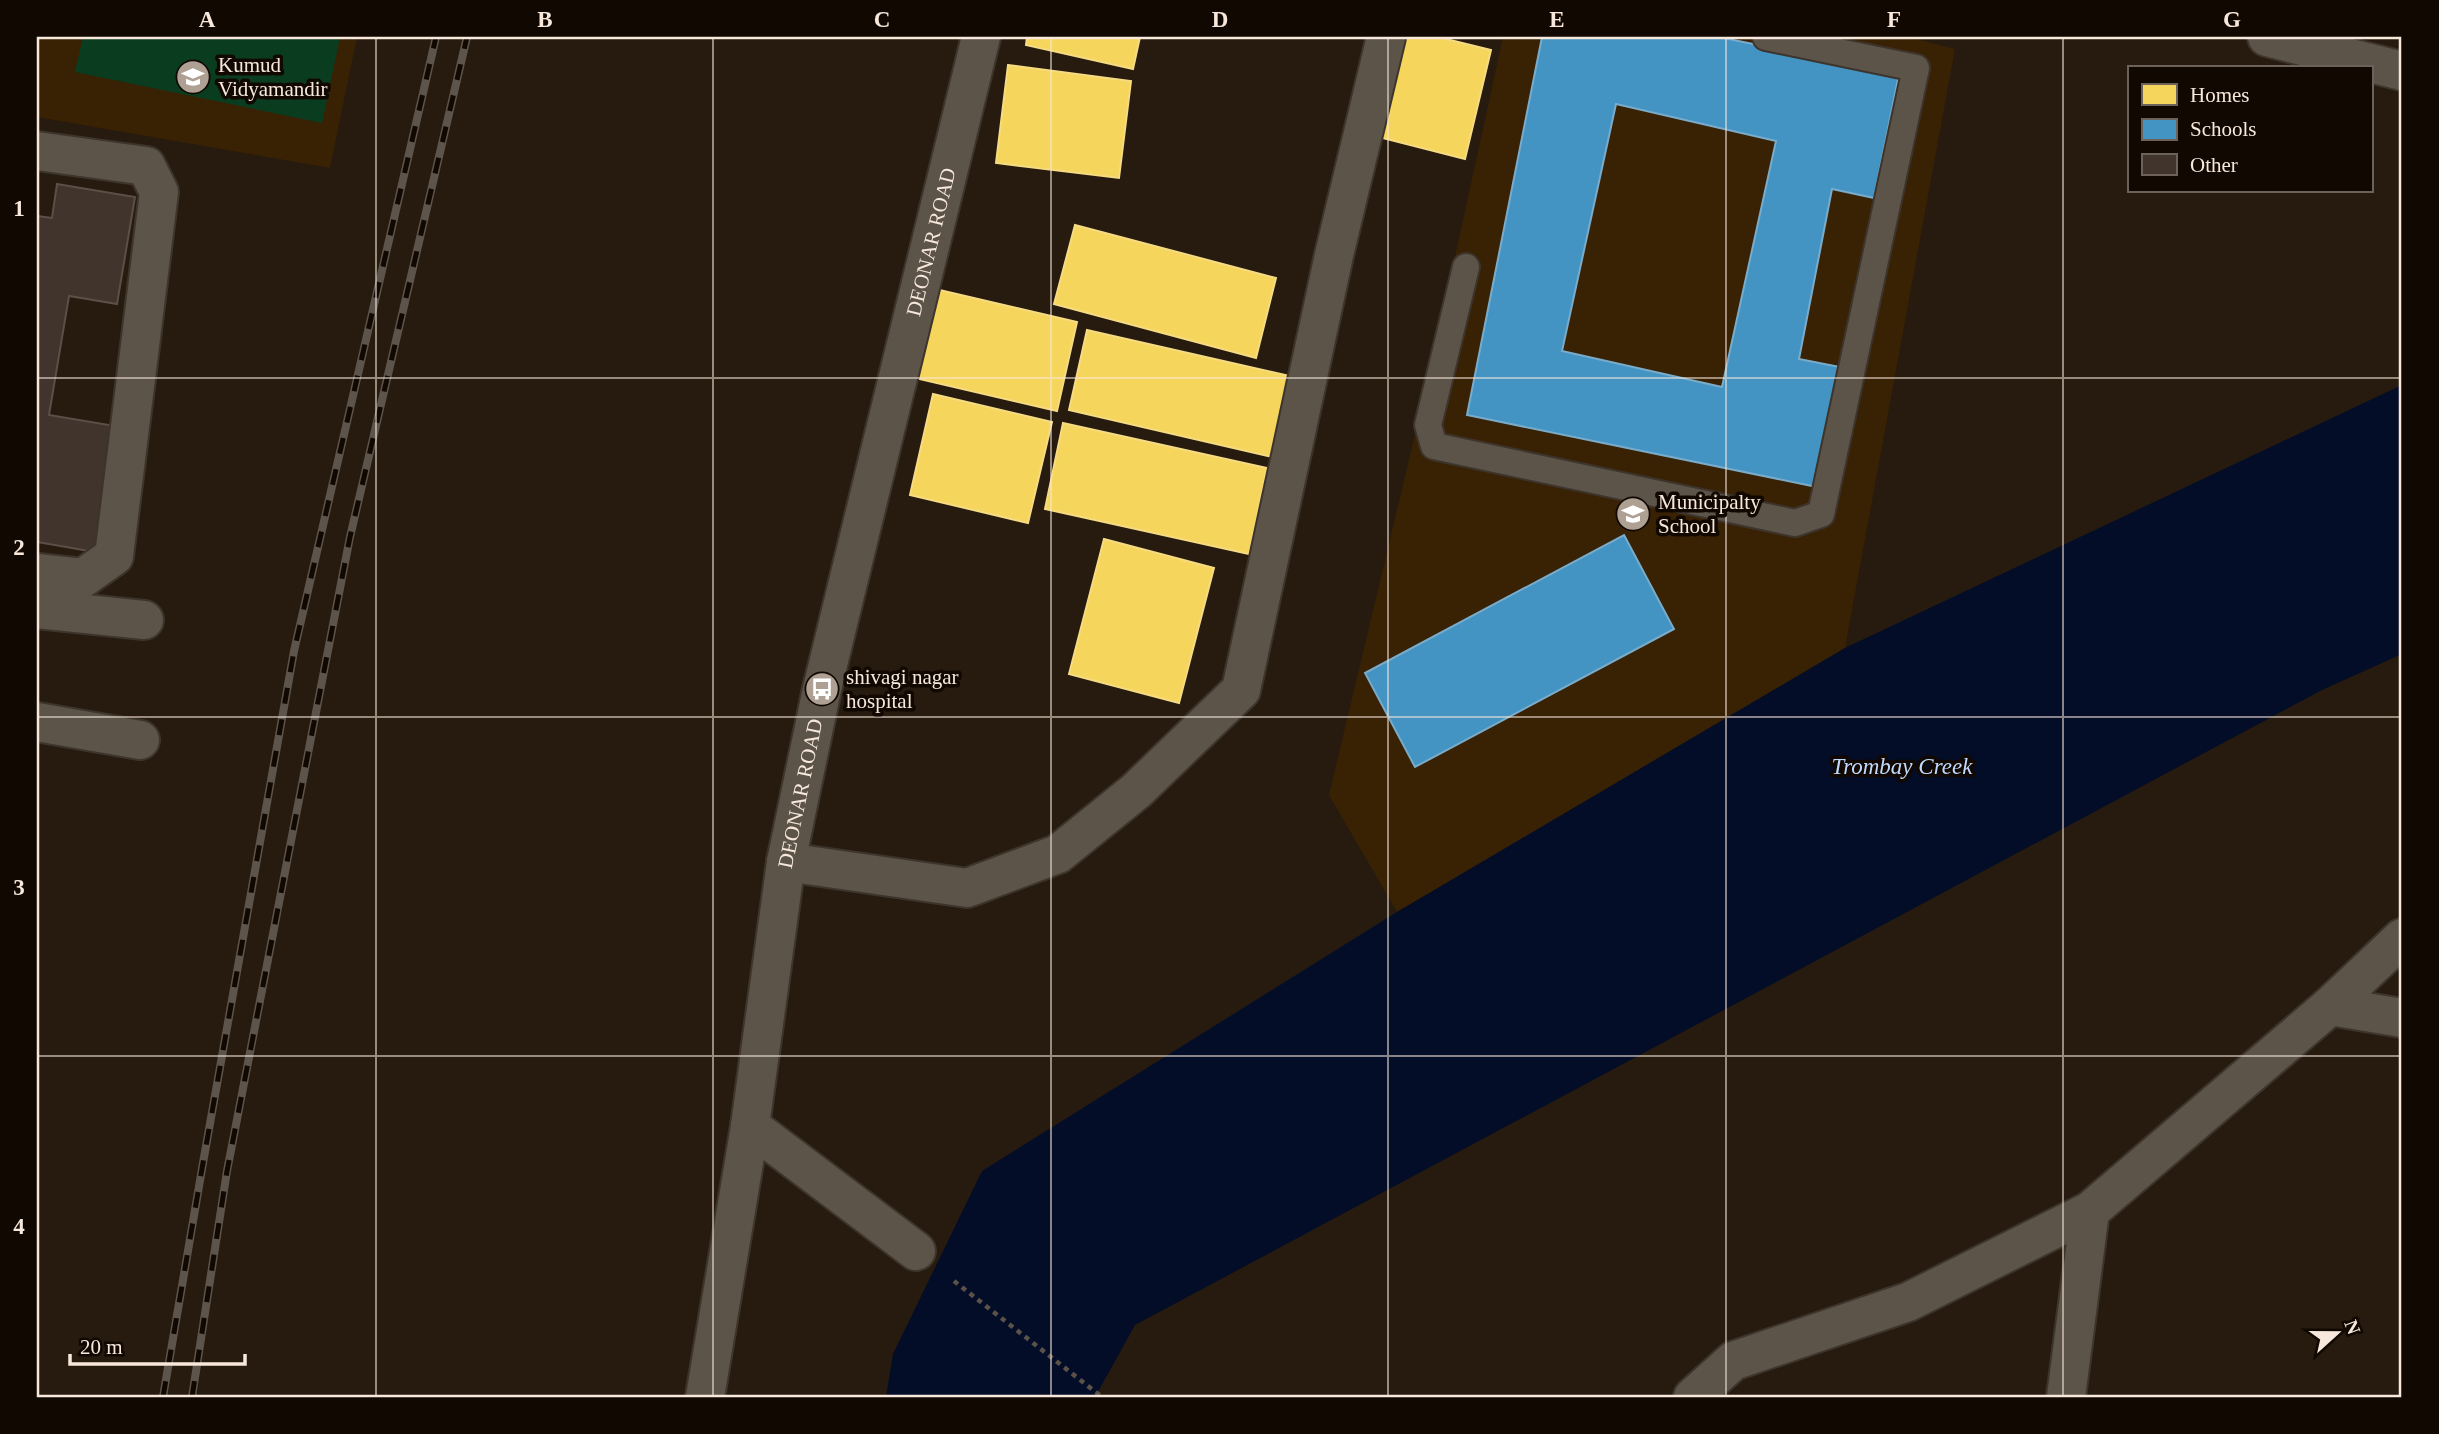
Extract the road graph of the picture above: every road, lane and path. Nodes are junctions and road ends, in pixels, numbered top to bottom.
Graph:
1 (981, 37) edge
2 (1386, 37) edge
3 (1766, 37) edge
4 (2267, 37) edge
5 (2402, 71) edge
6 (37, 151) edge
7 (1465, 267) dead end
8 (37, 573) edge
9 (37, 609) edge
10 (144, 620) dead end
11 (37, 722) edge
12 (140, 740) dead end
13 (786, 862) junction
14 (2402, 938) edge
15 (2330, 1006) junction
16 (2402, 1018) edge
17 (750, 1126) junction
18 (2090, 1211) junction
19 (916, 1251) joint
20 (705, 1397) edge
21 (1102, 1397) edge
22 (1693, 1397) edge
23 (2066, 1397) edge

1 - 13 street, DEONAR ROAD
2 - 13 street
3 - 7 lane
4 - 5 street
6 - 8 street
9 - 10 street
11 - 12 street
13 - 17 street, DEONAR ROAD
14 - 15 street
15 - 16 street
15 - 18 street
17 - 19 street
17 - 20 street, DEONAR ROAD
18 - 22 street
18 - 23 street
19 - 21 path

